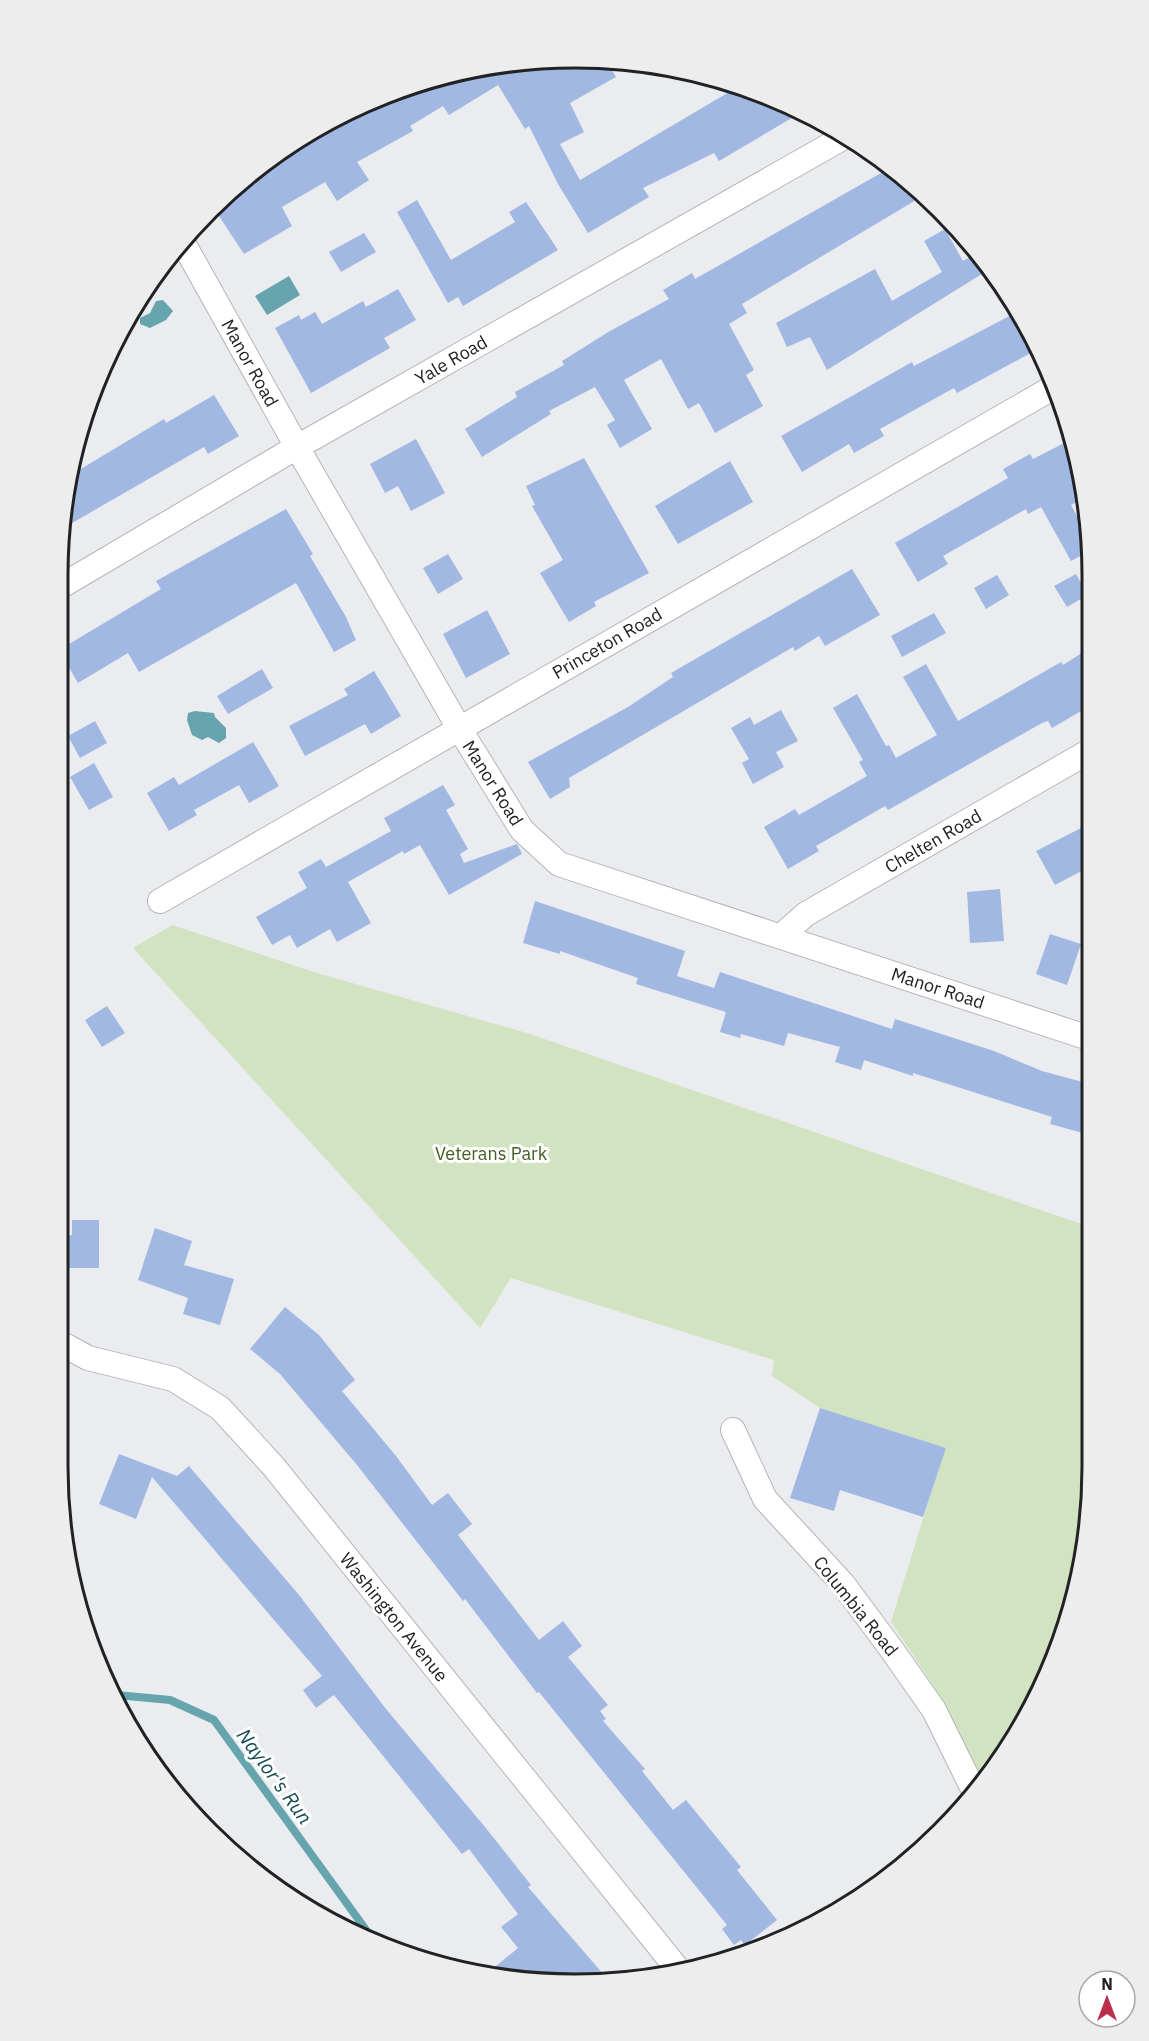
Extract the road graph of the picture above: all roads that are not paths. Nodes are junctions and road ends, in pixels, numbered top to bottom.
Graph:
1 (837, 141) edge
2 (186, 248) edge
3 (1047, 391) edge
4 (297, 447) junction
5 (68, 582) edge
6 (459, 728) junction
7 (1082, 755) edge
8 (160, 902) dead end
9 (782, 936) junction
10 (1082, 1036) edge
11 (68, 1347) edge
12 (733, 1430) dead end
13 (970, 1783) edge
14 (673, 1964) edge

1 - 4 street, Yale Road
2 - 4 street, Manor Road
3 - 6 street, Princeton Road
4 - 5 street, Yale Road
4 - 6 street, Manor Road
6 - 8 street, Princeton Road
6 - 9 street, Manor Road
7 - 9 street, Chelten Road
9 - 10 street, Manor Road
11 - 14 street, Washington Avenue
12 - 13 street, Columbia Road

